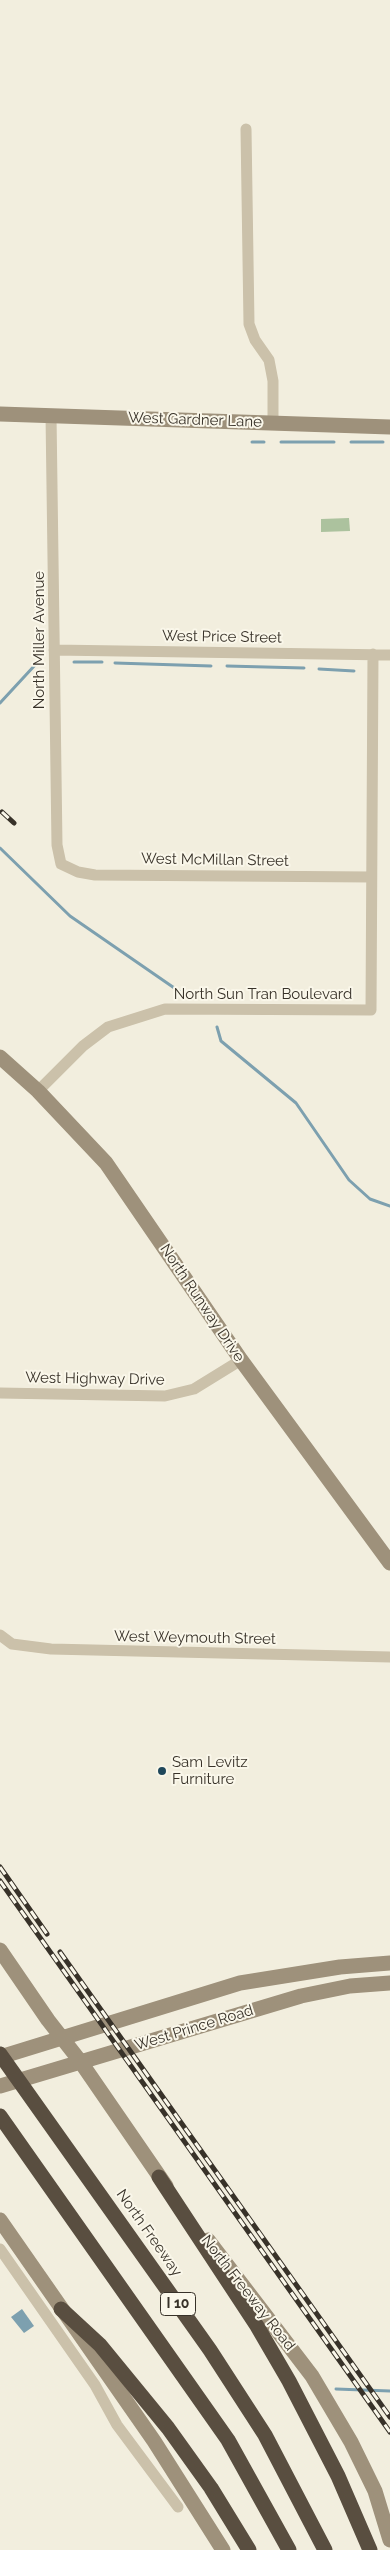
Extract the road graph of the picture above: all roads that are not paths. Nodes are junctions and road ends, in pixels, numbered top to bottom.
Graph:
1 (246, 129) dead end
2 (0, 414) edge
3 (51, 416) junction
4 (273, 423) junction
5 (390, 428) edge
6 (54, 650) junction
7 (373, 654) junction
8 (390, 655) edge
9 (61, 864) joint
10 (371, 877) junction
11 (0, 1057) edge
12 (38, 1091) junction
13 (240, 1360) junction
14 (0, 1393) edge
15 (390, 1563) edge
16 (1, 1636) edge
17 (390, 1658) edge
18 (0, 1950) edge
19 (390, 1963) edge
20 (390, 1983) edge
21 (64, 2038) junction
22 (0, 2056) edge
23 (80, 2061) junction
24 (0, 2086) edge
25 (0, 2116) edge
26 (159, 2177) junction
27 (0, 2220) edge
28 (0, 2249) edge
29 (61, 2309) junction
30 (178, 2507) dead end
31 (390, 2540) edge
32 (223, 2550) edge
33 (249, 2550) edge
34 (289, 2550) edge
35 (325, 2550) edge
36 (370, 2550) edge

1 - 4 street
2 - 3 main road, West Gardner Lane
3 - 4 main road, West Gardner Lane
3 - 6 street, North Miller Avenue
4 - 5 main road, West Gardner Lane
6 - 7 street, West Price Street
6 - 9 street, North Miller Avenue
7 - 8 street, West Price Street
7 - 10 street, North Sun Tran Boulevard
9 - 10 street, West McMillan Street
10 - 12 street, North Sun Tran Boulevard
11 - 12 main road, North Runway Drive
12 - 13 main road, North Runway Drive
13 - 14 street, West Highway Drive
13 - 15 main road, North Runway Drive
16 - 17 street, West Weymouth Street
18 - 21 main road, North Freeway Road
19 - 21 main road, West Prince Road
20 - 23 main road, West Prince Road
21 - 22 main road, West Prince Road
21 - 23 main road, North Freeway Road
22 - 35 highway, North Freeway / I 10
23 - 24 main road, West Prince Road
23 - 26 main road, North Freeway Road
25 - 34 highway, I 10
26 - 31 main road, North Freeway Road
26 - 36 highway
27 - 29 main road
28 - 30 street
29 - 32 main road
29 - 33 highway

